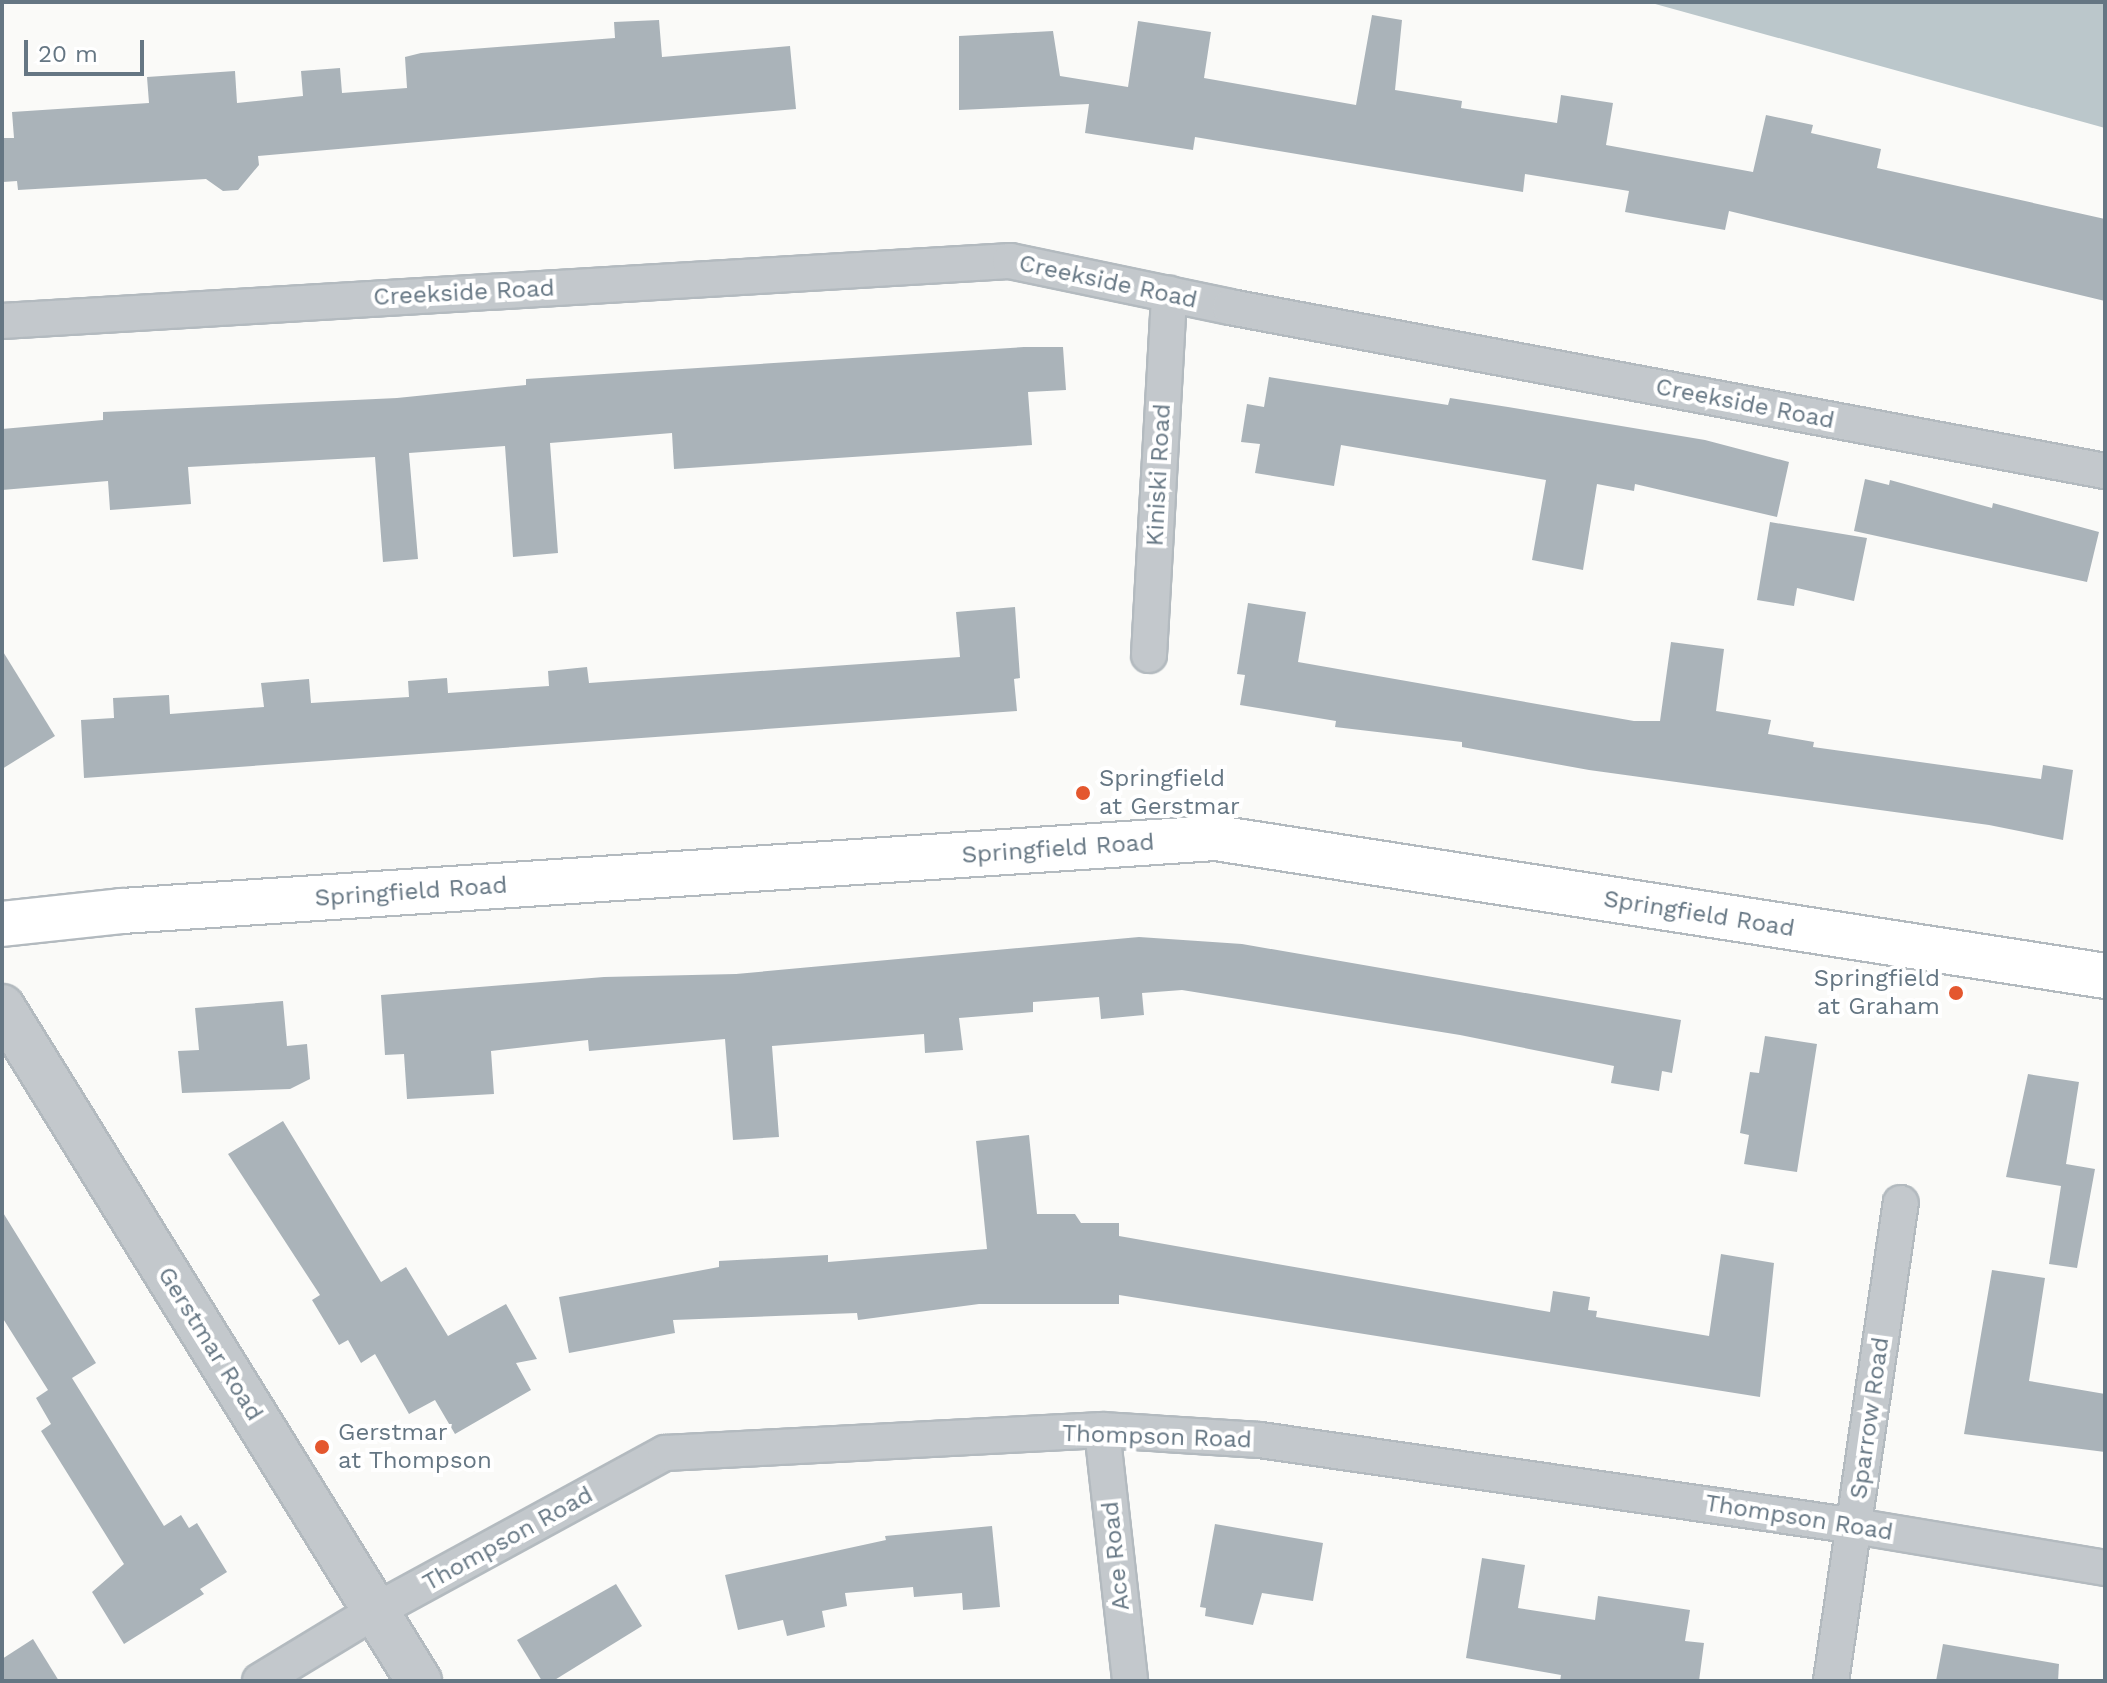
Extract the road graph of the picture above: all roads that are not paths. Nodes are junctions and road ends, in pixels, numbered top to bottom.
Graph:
1 (1169, 294) junction
2 (2, 321) edge
3 (2105, 471) edge
4 (1149, 655) dead end
5 (2, 924) edge
6 (2105, 976) edge
7 (2, 1007) edge
8 (1901, 1203) dead end
9 (1102, 1430) junction
10 (1855, 1526) junction
11 (2105, 1568) edge
12 (375, 1611) junction
13 (260, 1681) edge
14 (419, 1681) edge
15 (1130, 1681) edge
16 (1831, 1681) edge

1 - 2 street, Creekside Road
1 - 3 street, Creekside Road
1 - 4 street, Kiniski Road
5 - 6 main road, Springfield Road
7 - 12 street, Gerstmar Road
8 - 10 street, Sparrow Road
9 - 10 street, Thompson Road
9 - 12 street, Thompson Road
9 - 15 street, Ace Road
10 - 11 street, Thompson Road
10 - 16 street, Sparrow Road
12 - 13 street, Thompson Road
12 - 14 street, Gerstmar Road

